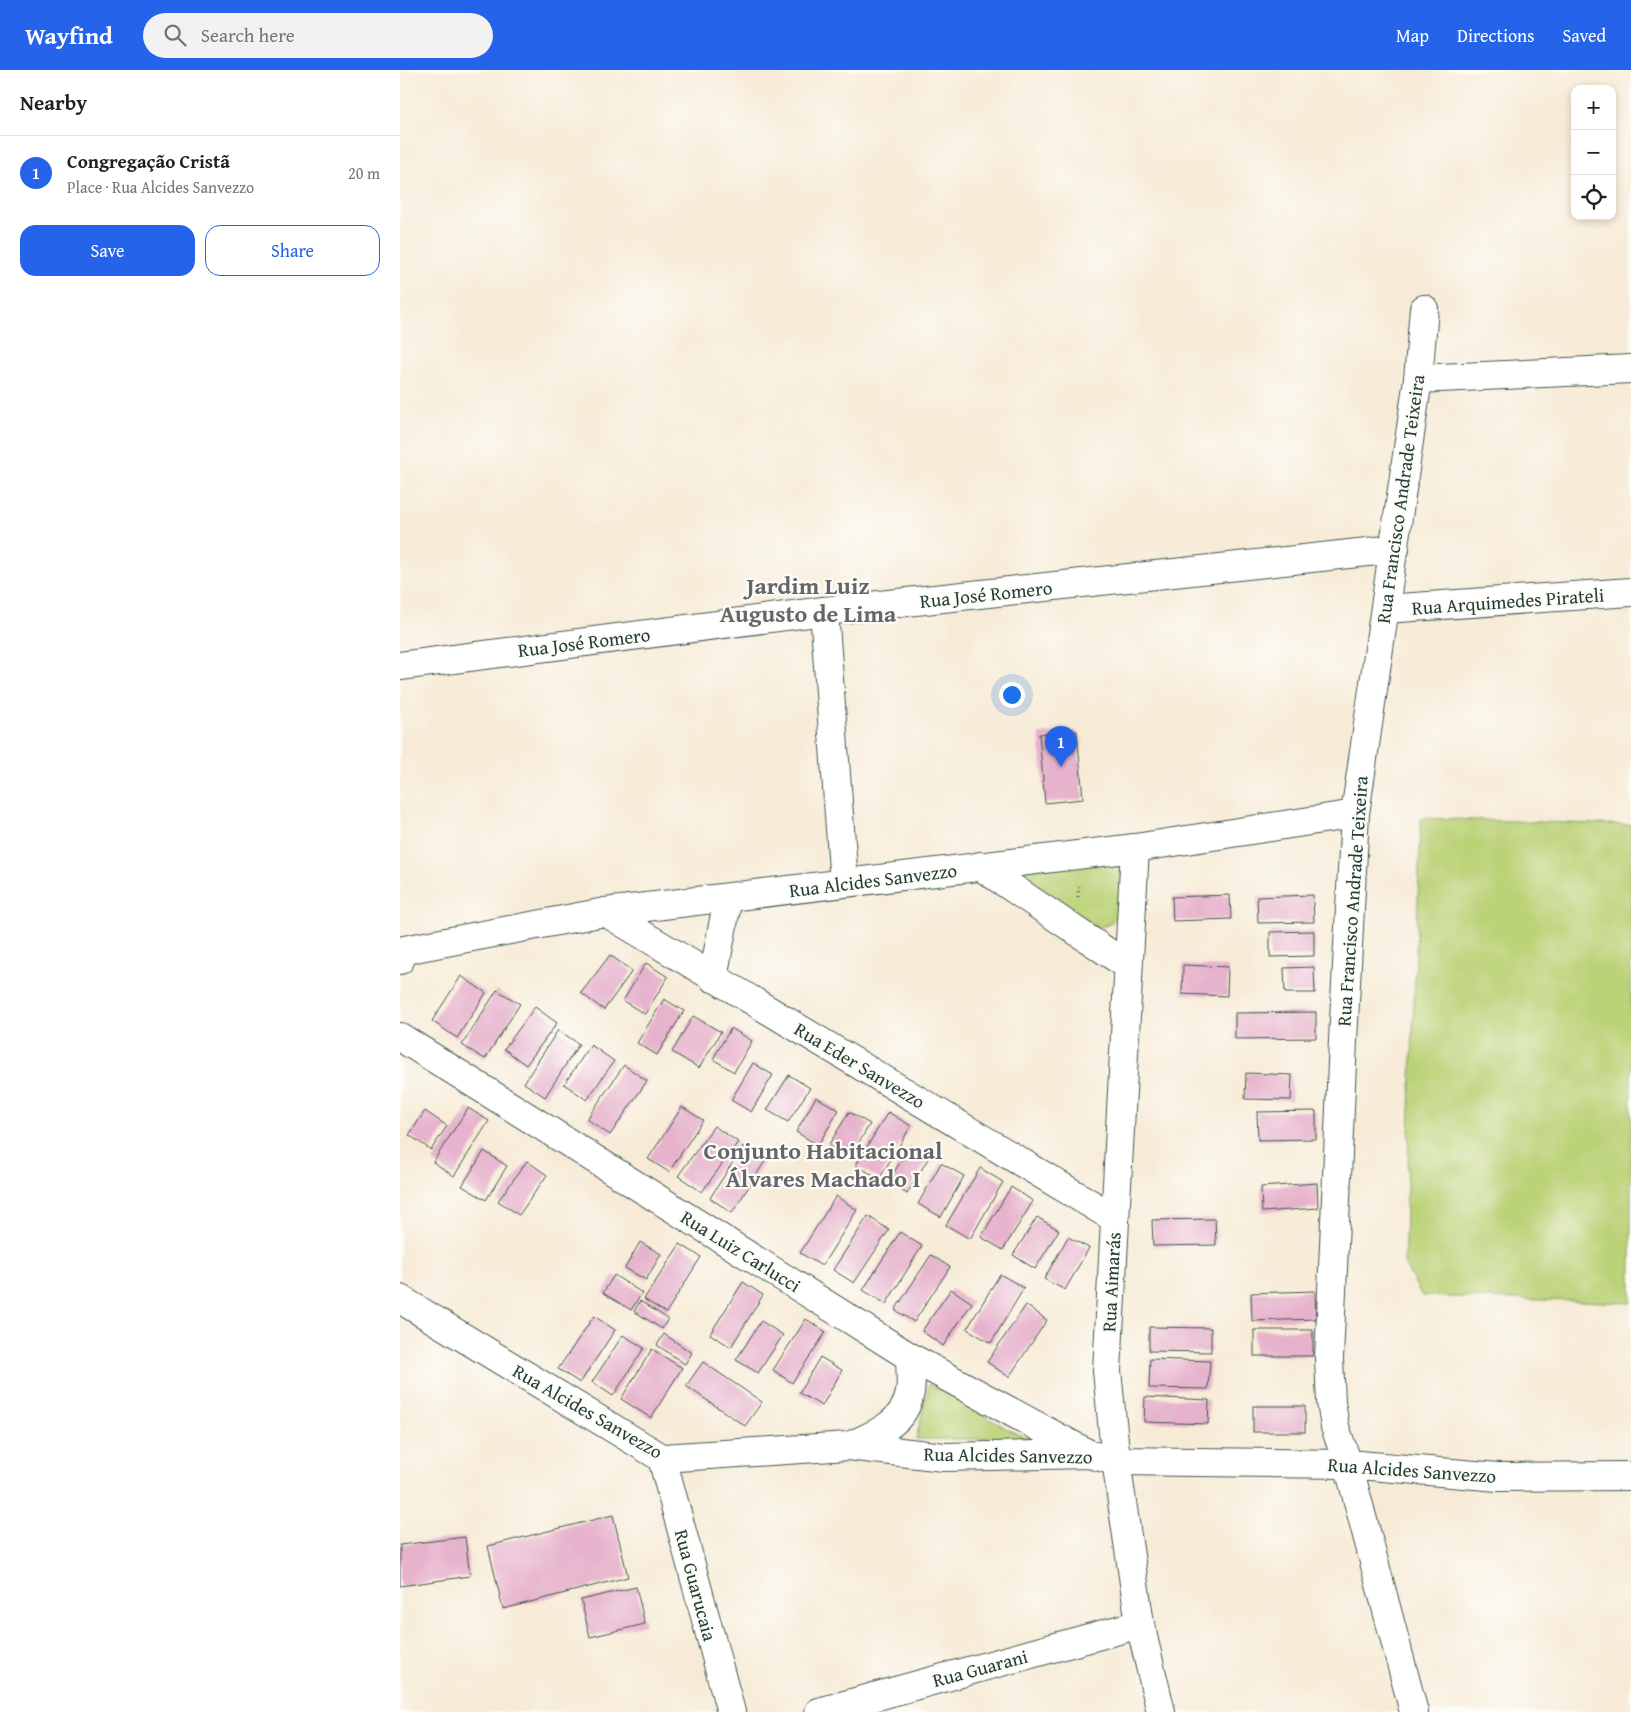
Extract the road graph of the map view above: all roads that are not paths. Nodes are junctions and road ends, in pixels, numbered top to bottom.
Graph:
1 (1424, 309) dead end
2 (1631, 369) edge
3 (1418, 379) junction
4 (1395, 549) junction
5 (1631, 592) edge
6 (1385, 609) junction
7 (824, 611) junction
8 (400, 666) edge
9 (1355, 814) junction
10 (1135, 848) junction
11 (980, 866) junction
12 (844, 883) junction
13 (728, 898) junction
14 (606, 912) junction
15 (400, 960) edge
16 (1128, 966) junction
17 (713, 978) junction
18 (400, 1037) edge
19 (1114, 1218) junction
20 (400, 1299) edge
21 (910, 1357) junction
22 (848, 1446) junction
23 (1088, 1454) junction
24 (662, 1458) junction
25 (1116, 1461) junction
26 (1348, 1464) junction
27 (1631, 1476) edge
28 (1140, 1624) junction
29 (731, 1712) edge
30 (819, 1712) edge
31 (1161, 1712) edge
32 (1414, 1712) edge

1 - 3 street, Rua Francisco Andrade Teixeira
2 - 3 street
3 - 4 street, Rua Francisco Andrade Teixeira
4 - 6 street, Rua Francisco Andrade Teixeira
4 - 7 street, Rua José Romero
5 - 6 street, Rua Arquimedes Pirateli
6 - 9 street, Rua Francisco Andrade Teixeira
7 - 8 street, Rua José Romero
7 - 12 street
9 - 10 street, Rua Alcides Sanvezzo
9 - 26 street, Rua Francisco Andrade Teixeira
10 - 11 street, Rua Alcides Sanvezzo
10 - 16 street, Rua Aimarás
11 - 12 street, Rua Alcides Sanvezzo
11 - 16 street
12 - 13 street, Rua Alcides Sanvezzo
13 - 14 street, Rua Alcides Sanvezzo
13 - 17 street
14 - 15 street, Rua Alcides Sanvezzo
14 - 17 street, Rua Eder Sanvezzo
16 - 19 street, Rua Aimarás
17 - 19 street, Rua Eder Sanvezzo
18 - 21 street, Rua Luiz Carlucci
19 - 25 street, Rua Aimarás
20 - 24 street, Rua Alcides Sanvezzo
21 - 22 street
21 - 23 street, Rua Luiz Carlucci
22 - 23 street, Rua Alcides Sanvezzo
22 - 24 street, Rua Alcides Sanvezzo
23 - 25 street, Rua Alcides Sanvezzo
24 - 29 street, Rua Guarucaia
25 - 26 street, Rua Alcides Sanvezzo
25 - 28 street, Rua Aimarás
26 - 27 street, Rua Alcides Sanvezzo
26 - 32 street, Rua Francisco Andrade Teixeira
28 - 30 street, Rua Guarani
28 - 31 street, Rua Aimarás

